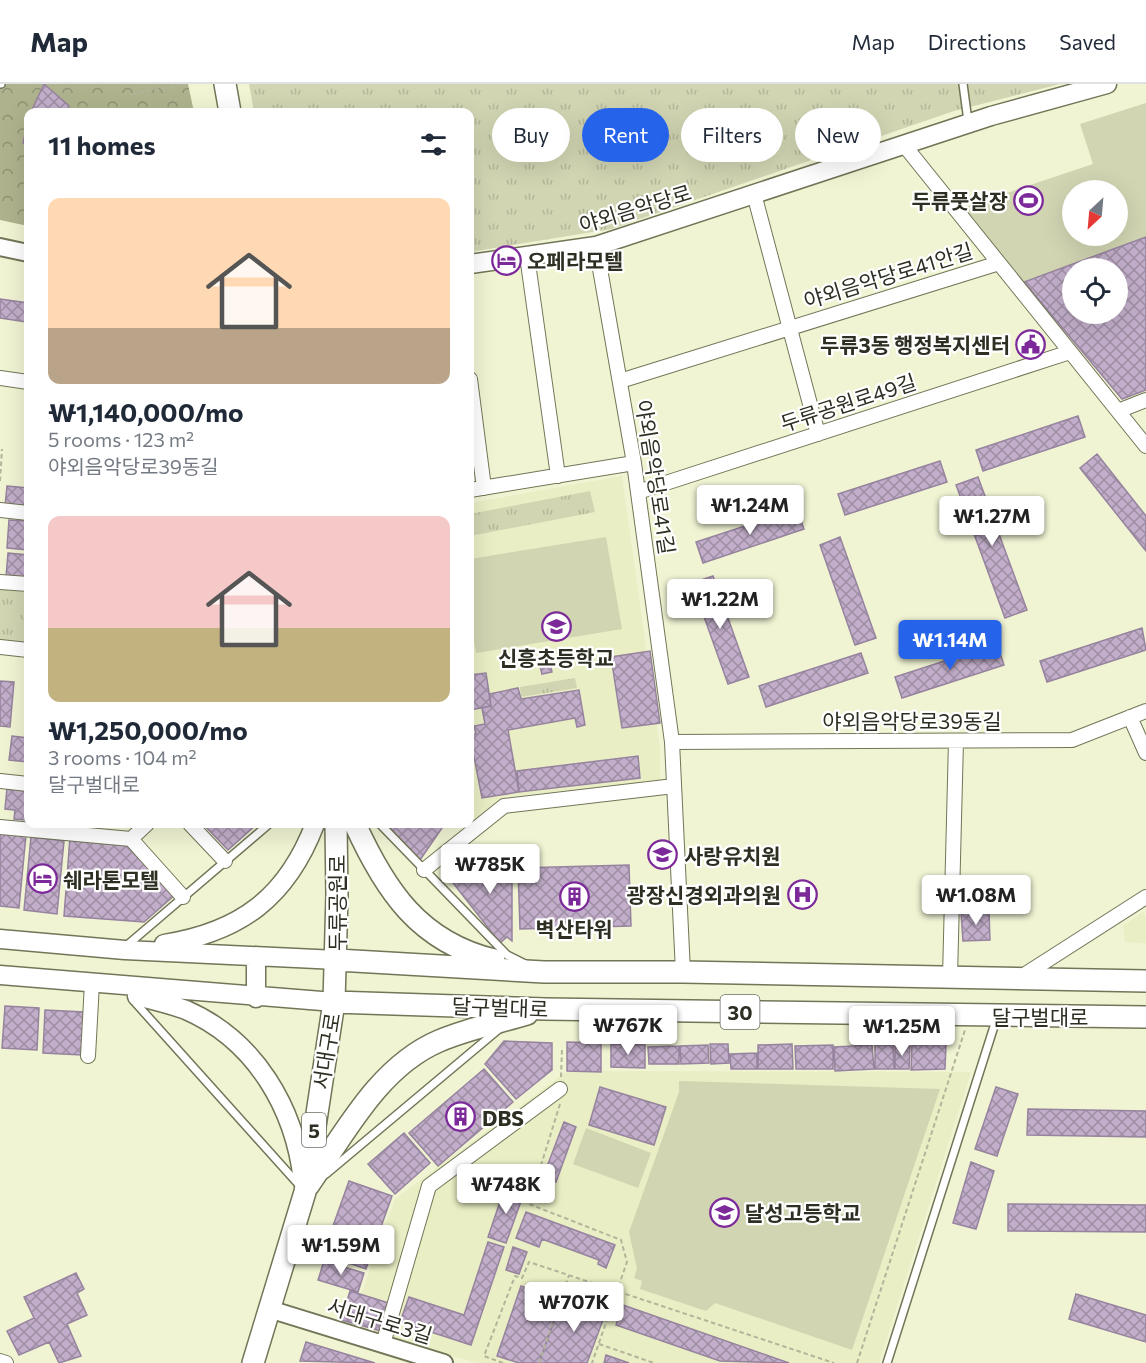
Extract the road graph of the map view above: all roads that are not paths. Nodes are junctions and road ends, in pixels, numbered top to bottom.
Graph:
1 (225, 84) edge
2 (963, 84) edge
3 (1107, 84) edge
4 (229, 108) edge
5 (969, 124) junction
6 (904, 145) junction
7 (754, 194) junction
8 (596, 246) junction
9 (0, 247) edge
10 (24, 252) edge
11 (527, 256) junction
12 (474, 263) edge
13 (999, 263) junction
14 (790, 328) junction
15 (1070, 352) junction
16 (0, 378) edge
17 (24, 381) edge
18 (620, 381) junction
19 (1146, 400) edge
20 (474, 410) edge
21 (1118, 411) junction
22 (818, 434) junction
23 (1146, 446) edge
24 (634, 463) junction
25 (558, 476) junction
26 (484, 488) junction
27 (474, 489) edge
28 (638, 492) junction
29 (0, 510) edge
30 (24, 513) edge
31 (0, 582) edge
32 (24, 584) edge
33 (0, 647) edge
34 (24, 650) edge
35 (1146, 711) edge
36 (1130, 717) junction
37 (956, 741) junction
38 (672, 742) junction
39 (1146, 753) edge
40 (0, 781) edge
41 (24, 783) edge
42 (674, 786) junction
43 (0, 828) edge
44 (142, 828) edge
45 (194, 828) edge
46 (264, 828) edge
47 (313, 828) edge
48 (336, 828) edge
49 (357, 828) edge
50 (384, 828) edge
51 (131, 838) junction
52 (225, 861) junction
53 (424, 870) junction
54 (183, 897) junction
55 (1146, 897) edge
56 (0, 939) edge
57 (123, 950) junction
58 (256, 956) junction
59 (337, 960) junction
60 (544, 972) junction
61 (683, 972) junction
62 (0, 975) edge
63 (950, 976) junction
64 (1021, 977) junction
65 (1146, 981) edge
66 (92, 983) junction
67 (334, 992) junction
68 (127, 993) junction
69 (256, 998) junction
70 (545, 1009) junction
71 (997, 1016) junction
72 (1146, 1017) edge
73 (513, 1018) junction
74 (88, 1056) dead end
75 (560, 1089) road end
76 (305, 1192) junction
77 (269, 1309) junction
78 (383, 1344) junction
79 (0, 1361) edge
80 (6, 1363) edge
81 (253, 1363) edge
82 (444, 1363) edge
83 (887, 1363) edge

1 - 4 main road
2 - 5 lane
3 - 5 main road, 야외음악당로
5 - 6 main road, 야외음악당로
6 - 7 main road, 야외음악당로
6 - 13 street
7 - 8 main road, 야외음악당로
7 - 14 street
8 - 11 main road, 야외음악당로
8 - 18 street, 야외음악당로41길
9 - 10 street
11 - 12 main road, 야외음악당로
11 - 25 street
13 - 14 street, 야외음악당로41안길
13 - 15 street
14 - 18 street, 야외음악당로41안길
14 - 22 street, 야외음악당로41안길
15 - 21 street
15 - 22 street, 두류공원로49길
16 - 17 street
18 - 24 street, 야외음악당로41길
19 - 21 street
20 - 26 street
21 - 23 street
22 - 28 street, 두류공원로49길
24 - 25 street
24 - 28 street, 야외음악당로41길
25 - 26 street
26 - 27 street
28 - 38 street, 야외음악당로41길
29 - 30 street
31 - 32 street
33 - 34 street
35 - 36 street, 야외음악당로39동길
36 - 37 street, 야외음악당로39동길
36 - 39 street
37 - 38 street, 야외음악당로39동길
37 - 63 street
38 - 42 street, 야외음악당로41길
40 - 41 street
42 - 53 street
42 - 61 street, 야외음악당로41길
43 - 51 street
44 - 51 street
45 - 52 street
46 - 52 lane
47 - 57 main road
48 - 59 main road, 두류공원로 / 5
49 - 60 main road
50 - 53 lane
51 - 54 street
52 - 54 lane
53 - 60 lane
54 - 57 lane
55 - 64 street
56 - 57 main road, 달구벌대로
57 - 58 main road, 달구벌대로
58 - 59 main road, 달구벌대로
58 - 69 main road
59 - 60 main road, 달구벌대로 / 30
59 - 67 main road, 두류공원로 / 5
60 - 61 main road, 달구벌대로 / 30
61 - 63 main road, 달구벌대로 / 30
62 - 66 main road, 달구벌대로
63 - 64 main road, 달구벌대로 / 30
64 - 65 main road, 달구벌대로 / 30
66 - 68 main road
66 - 69 main road, 달구벌대로
66 - 74 street
67 - 69 main road, 달구벌대로
67 - 70 main road, 달구벌대로 / 30
67 - 76 main road, 서대구로 / 5
68 - 76 lane
68 - 76 main road
70 - 71 main road, 달구벌대로 / 30
70 - 73 main road
71 - 72 main road, 달구벌대로 / 30
71 - 83 lane
73 - 76 lane
73 - 76 main road
75 - 78 street
76 - 77 main road, 서대구로 / 5
77 - 78 street, 서대구로3길
77 - 81 main road, 서대구로 / 5
78 - 82 street, 서대구로3길
79 - 80 street

